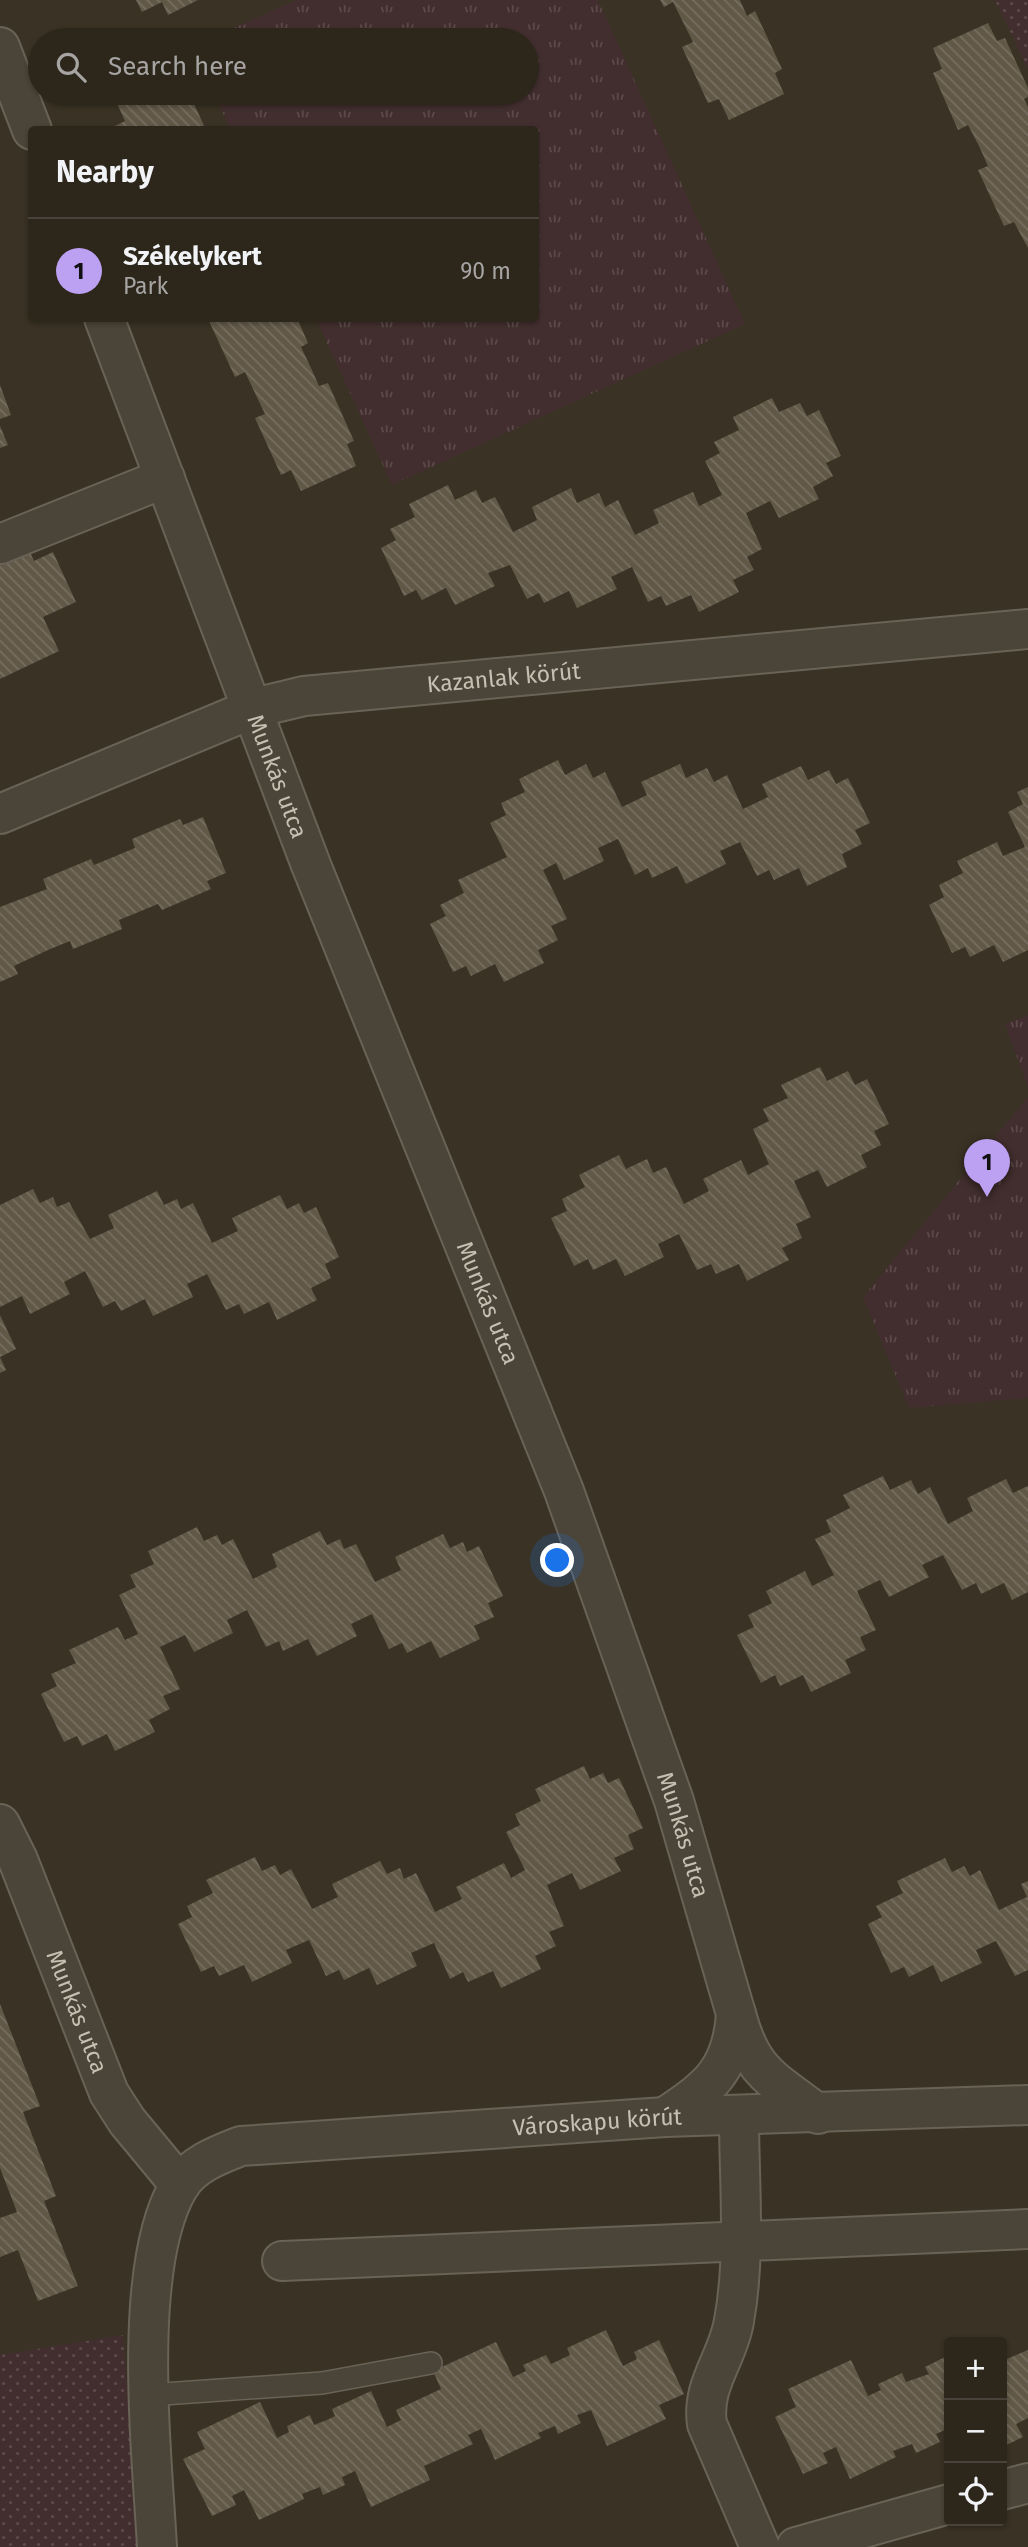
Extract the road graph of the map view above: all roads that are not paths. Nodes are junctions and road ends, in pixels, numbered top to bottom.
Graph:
1 (0, 47) edge
2 (30, 126) edge
3 (106, 322) edge
4 (165, 478) junction
5 (0, 544) edge
6 (1028, 629) edge
7 (254, 708) junction
8 (0, 814) edge
9 (0, 1824) edge
10 (736, 2014) junction
11 (1028, 2105) edge
12 (818, 2114) junction
13 (738, 2115) junction
14 (665, 2117) junction
15 (180, 2185) junction
16 (1028, 2229) edge
17 (740, 2241) junction
18 (282, 2261) dead end
19 (431, 2363) dead end
20 (149, 2395) junction
21 (1028, 2483) edge
22 (1007, 2489) edge
23 (944, 2505) edge
24 (157, 2547) edge
25 (760, 2547) edge
26 (796, 2547) edge

1 - 2 street
3 - 4 street, Munkás utca
4 - 5 street
4 - 7 street, Munkás utca
6 - 7 street, Kazanlak körút
7 - 8 street, Kazanlak körút
7 - 10 street, Munkás utca
9 - 15 street, Munkás utca
10 - 12 street
10 - 14 street, Munkás utca
11 - 12 street, Városkapu körút
12 - 13 street, Városkapu körút
13 - 14 street, Városkapu körút
13 - 17 street
14 - 15 street, Városkapu körút
15 - 20 street
16 - 17 street
17 - 18 street
17 - 25 street
19 - 20 lane
20 - 24 street
21 - 22 street
23 - 26 street

